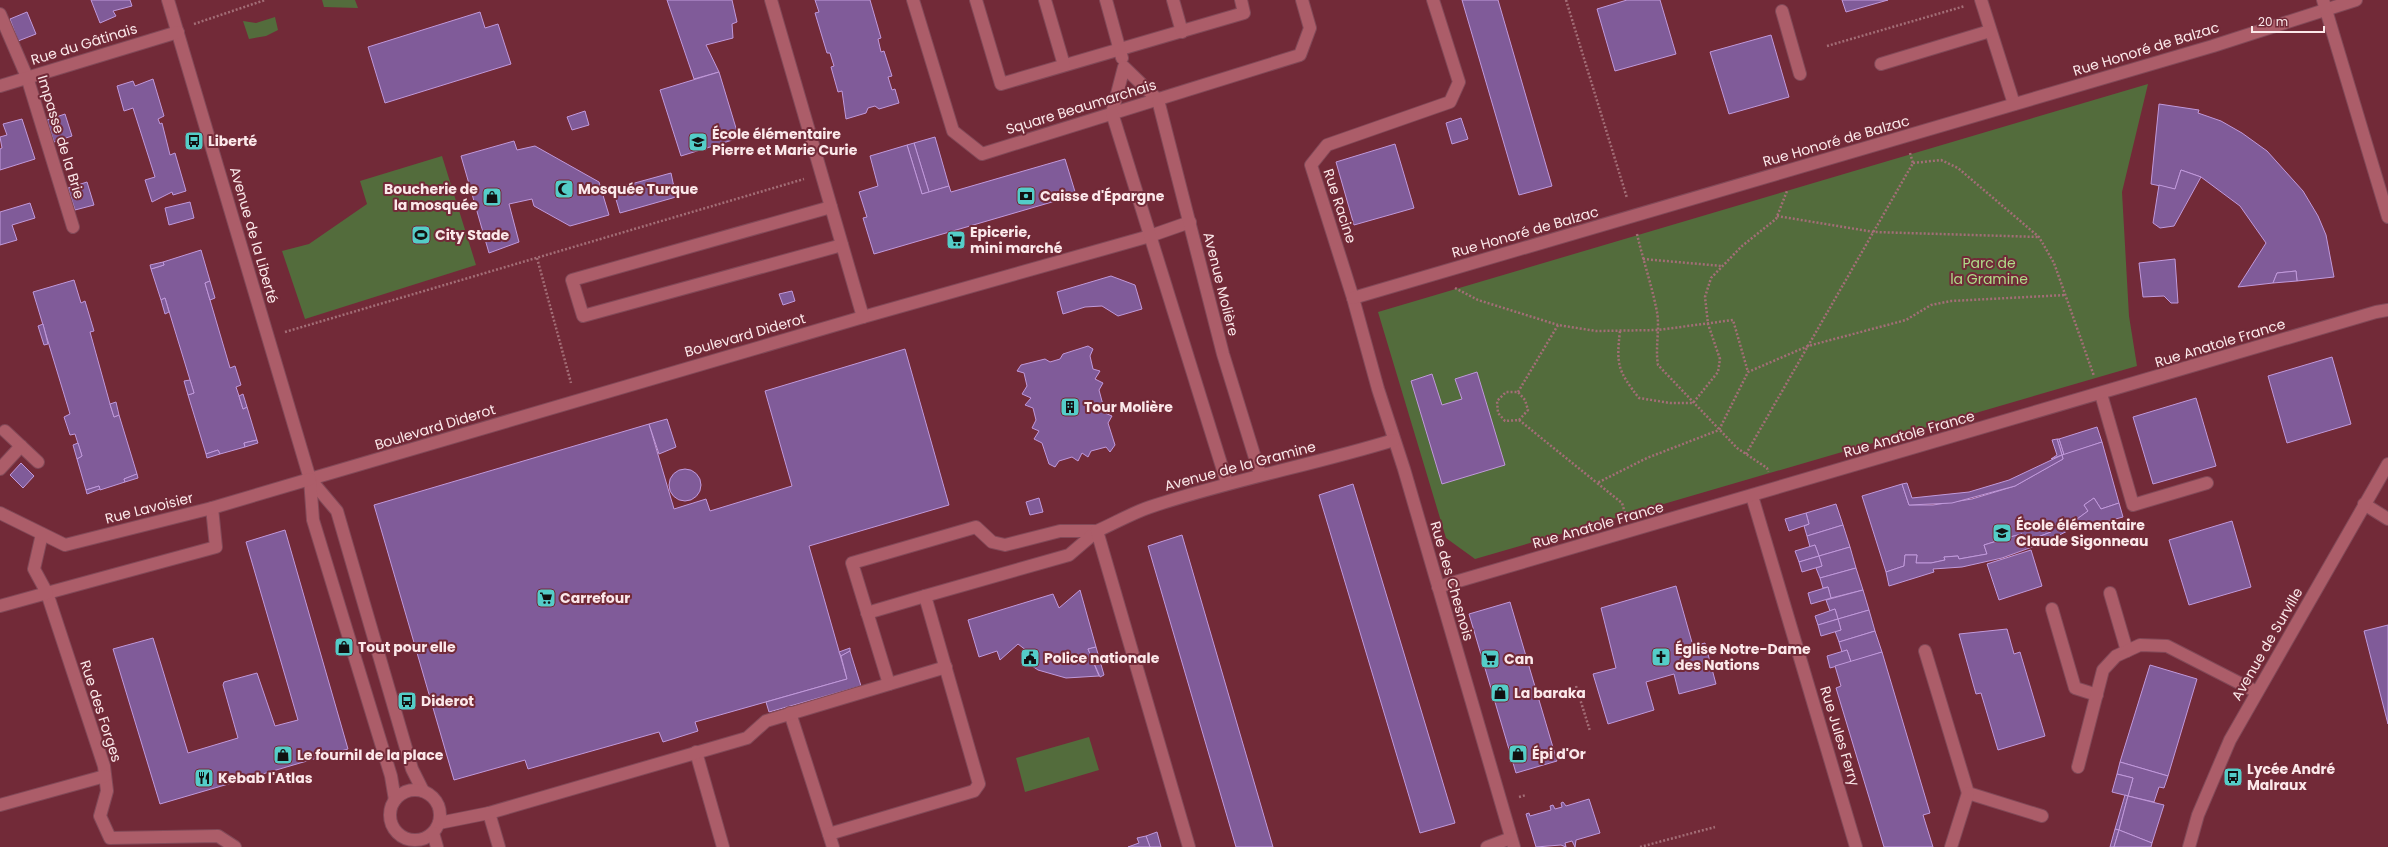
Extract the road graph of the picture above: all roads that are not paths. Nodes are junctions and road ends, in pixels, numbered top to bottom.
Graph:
1 (168, 0) edge
2 (771, 0) edge
3 (913, 0) edge
4 (976, 0) edge
5 (1045, 0) edge
6 (1106, 0) edge
7 (1173, 0) edge
8 (1241, 0) edge
9 (1302, 0) edge
10 (1433, 0) edge
11 (2356, 0) edge
12 (1981, 1) edge
13 (2324, 4) edge
14 (1782, 11) dead end
15 (0, 14) edge
16 (1990, 31) junction
17 (178, 32) junction
18 (1182, 32) junction
19 (1120, 50) junction
20 (1881, 64) dead end
21 (1064, 66) junction
22 (1124, 67) junction
23 (1800, 74) dead end
24 (27, 78) junction
25 (0, 86) edge
26 (1158, 100) junction
27 (2014, 104) junction
28 (1112, 113) junction
29 (831, 207) junction
30 (2388, 217) edge
31 (1190, 222) junction
32 (73, 227) dead end
33 (1150, 236) junction
34 (842, 245) junction
35 (1353, 298) junction
36 (2388, 310) edge
37 (863, 317) junction
38 (2101, 394) junction
39 (4, 431) dead end
40 (1394, 440) junction
41 (21, 446) junction
42 (38, 462) dead end
43 (2388, 464) edge
44 (0, 469) edge
45 (1260, 474) junction
46 (310, 479) junction
47 (1226, 483) junction
48 (2207, 483) dead end
49 (1752, 496) junction
50 (2364, 504) junction
51 (212, 508) junction
52 (0, 513) edge
53 (2388, 520) edge
54 (1097, 531) junction
55 (42, 534) junction
56 (1438, 587) junction
57 (47, 593) junction
58 (2110, 593) dead end
59 (925, 596) junction
60 (0, 606) edge
61 (2052, 610) dead end
62 (867, 613) junction
63 (1925, 651) dead end
64 (2127, 651) junction
65 (946, 667) junction
66 (889, 684) junction
67 (2257, 692) junction
68 (2097, 694) junction
69 (790, 713) junction
70 (696, 752) junction
71 (2078, 766) dead end
72 (105, 776) junction
73 (423, 791) junction
74 (1968, 793) junction
75 (395, 800) junction
76 (0, 804) edge
77 (489, 813) junction
78 (2042, 816) dead end
79 (436, 828) junction
80 (829, 834) junction
81 (1513, 842) edge
82 (408, 843) edge
83 (236, 847) edge
84 (437, 847) edge
85 (499, 847) edge
86 (723, 847) edge
87 (833, 847) edge
88 (1189, 847) edge
89 (1487, 847) edge
90 (1856, 847) edge
91 (1951, 847) edge
92 (2189, 847) edge

1 - 17 street, Avenue de la Liberté
2 - 29 street
3 - 28 street, Square Beaumarchais
4 - 21 street
5 - 21 street
6 - 19 street
7 - 18 street
8 - 18 street
9 - 26 street, Square Beaumarchais
10 - 35 street, Rue Racine
11 - 13 street, Rue Honoré de Balzac
12 - 16 street
13 - 27 street, Rue Honoré de Balzac
13 - 30 street
14 - 23 street
15 - 24 street, Impasse de la Brie
16 - 20 street
16 - 27 street
17 - 24 street, Rue du Gâtinais
17 - 46 street, Avenue de la Liberté
18 - 19 street
19 - 21 street
19 - 22 street
22 - 26 street
22 - 28 street
24 - 25 street, Rue du Gâtinais
24 - 32 street, Impasse de la Brie
26 - 28 street, Square Beaumarchais
26 - 31 street, Avenue Molière
27 - 35 street, Rue Honoré de Balzac
28 - 33 street
29 - 34 street
29 - 34 street
31 - 33 street, Boulevard Diderot
31 - 45 street, Avenue Molière
33 - 37 street, Boulevard Diderot
33 - 47 street
34 - 37 street
35 - 40 street, Rue Racine
36 - 38 street, Rue Anatole France
37 - 46 street, Boulevard Diderot
38 - 48 street
38 - 49 street, Rue Anatole France
39 - 41 street
40 - 45 street, Avenue de la Gramine
40 - 56 street, Rue des Chesnois
41 - 42 street
41 - 44 street
43 - 50 street, Avenue de Surville
45 - 47 street, Avenue de la Gramine
46 - 51 street, Rue Lavoisier
46 - 73 street, Avenue de la Liberté
46 - 75 street, Avenue de la Liberté
47 - 54 street, Avenue de la Gramine
49 - 56 street, Rue Anatole France
49 - 90 street, Rue Jules Ferry
50 - 53 street
50 - 67 street, Avenue de Surville
51 - 55 street, Rue Lavoisier
51 - 57 street
52 - 55 street, Rue Lavoisier
54 - 59 street
54 - 62 street
54 - 88 street
55 - 57 street, Rue des Forges
56 - 81 street, Rue des Chesnois
57 - 60 street
57 - 72 street, Rue des Forges
58 - 64 street
59 - 62 street
59 - 65 street
61 - 68 street
62 - 66 street
63 - 74 street
64 - 67 street
64 - 68 street
65 - 66 street
65 - 80 street
66 - 69 street
67 - 92 street, Avenue de Surville
68 - 71 street
69 - 70 street
69 - 80 street
70 - 77 street
70 - 86 street
72 - 76 street
72 - 83 street, Rue des Forges
73 - 75 street
73 - 79 street
74 - 78 street
74 - 91 street
75 - 82 street
77 - 79 street
77 - 85 street
79 - 82 street
79 - 84 street
80 - 87 street
81 - 89 street

